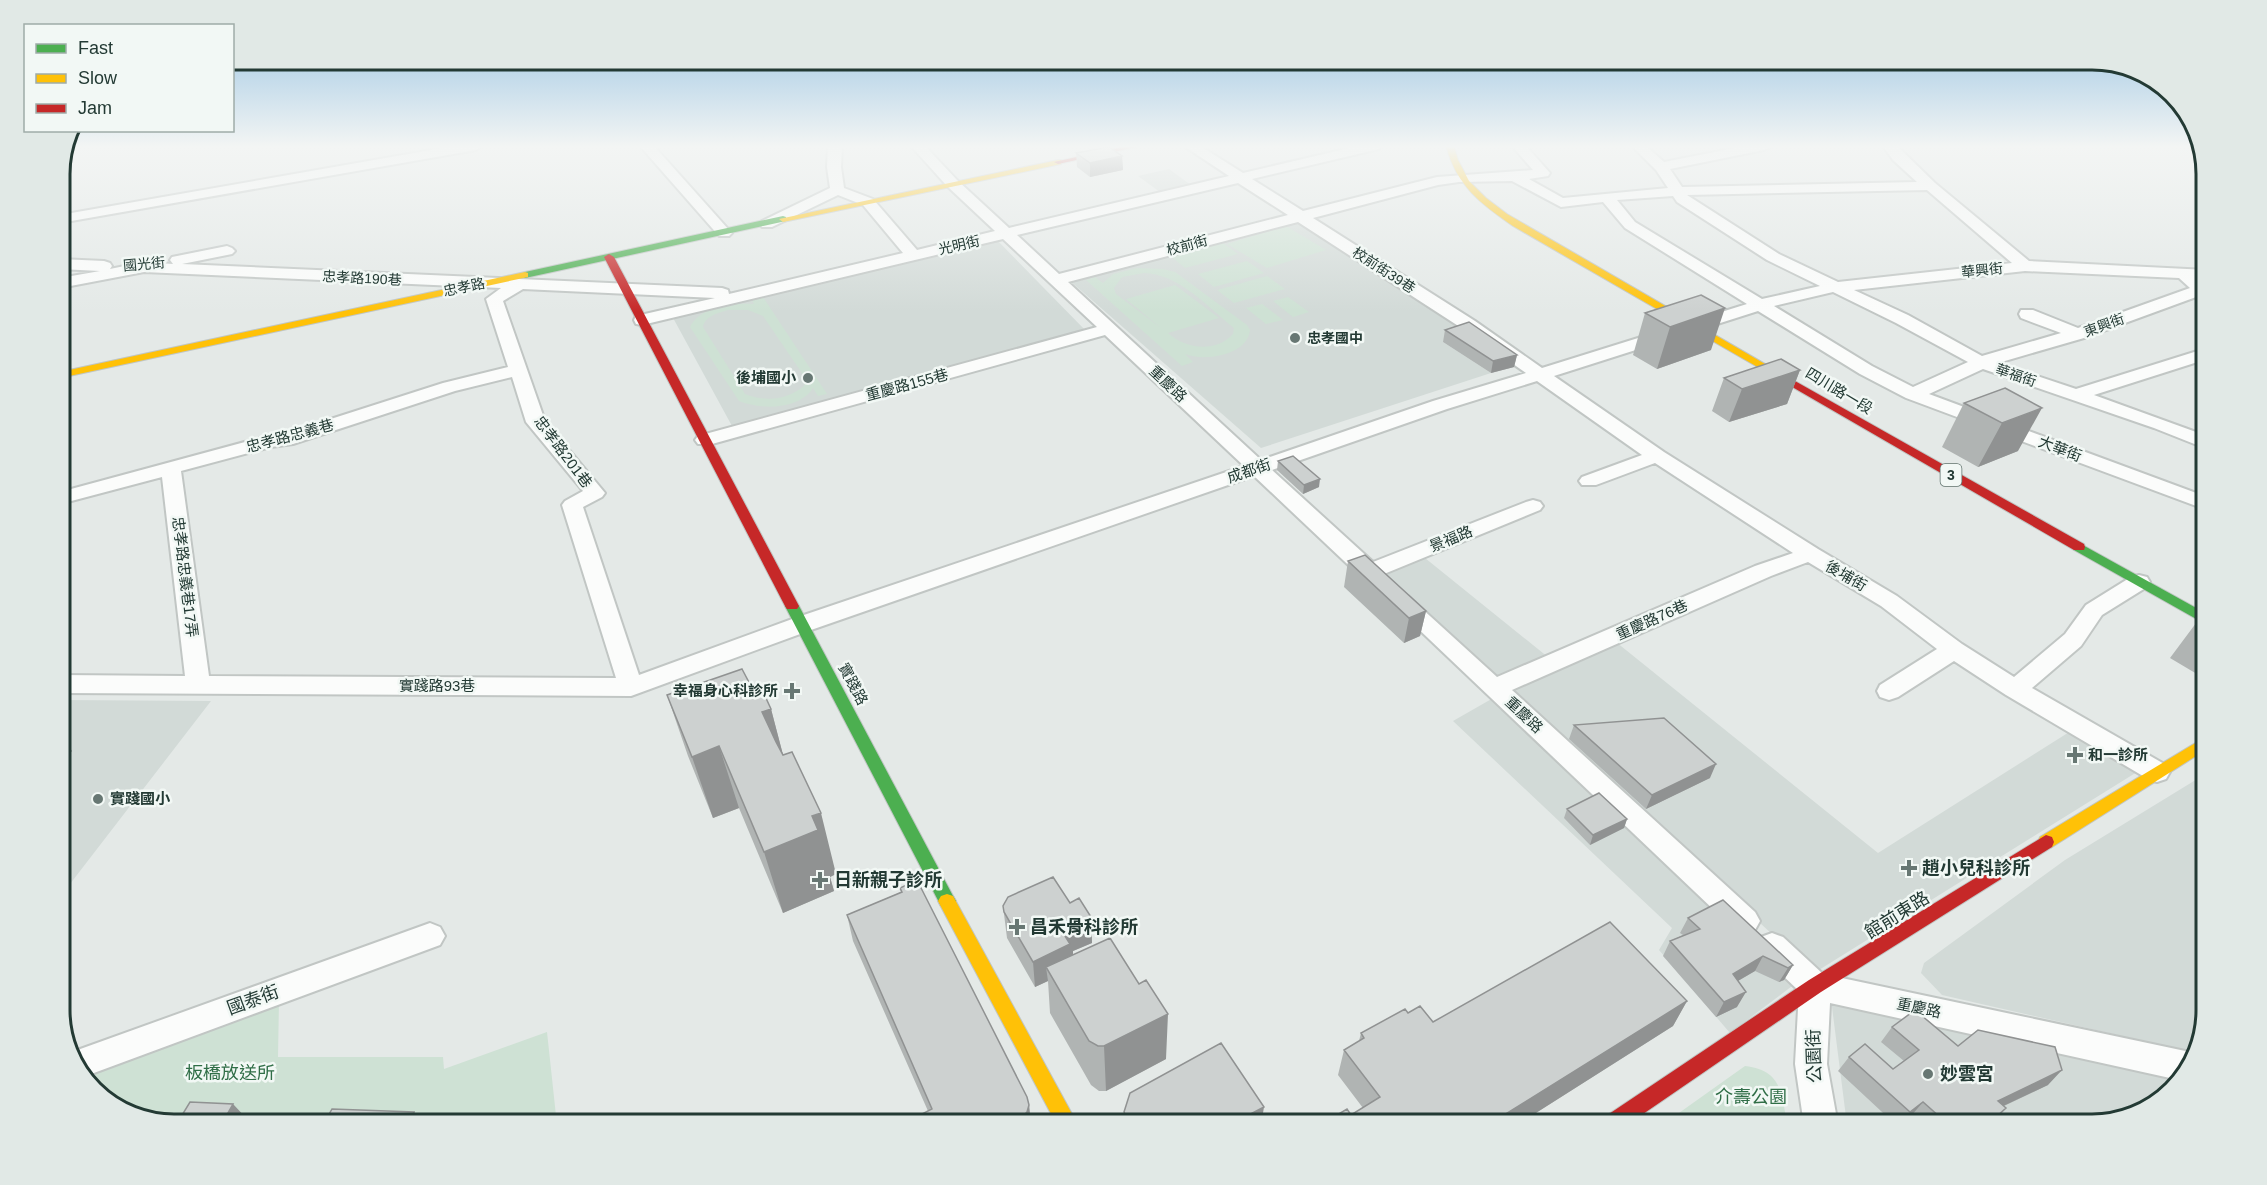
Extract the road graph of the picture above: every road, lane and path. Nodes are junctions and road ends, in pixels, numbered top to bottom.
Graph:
1 (162, 201) edge
2 (696, 201) edge
3 (813, 201) edge
4 (871, 201) edge
5 (971, 201) edge
6 (1145, 201) edge
7 (1279, 201) edge
8 (1355, 201) edge
9 (1483, 201) edge
10 (1558, 201) edge
11 (1574, 201) edge
12 (1611, 201) edge
13 (1686, 201) edge
14 (1948, 201) edge
15 (868, 202) junction
16 (1299, 215) junction
17 (71, 217) edge
18 (766, 224) junction
19 (724, 233) junction
20 (1006, 234) junction
21 (227, 251) dead end
22 (914, 256) junction
23 (609, 257) junction
24 (71, 264) edge
25 (2025, 266) junction
26 (144, 267) junction
27 (2182, 273) junction
28 (2196, 274) edge
29 (1056, 280) junction
30 (71, 281) edge
31 (482, 283) junction
32 (518, 285) junction
33 (2196, 286) edge
34 (1835, 287) junction
35 (626, 290) junction
36 (2196, 292) edge
37 (754, 293) junction
38 (1759, 305) junction
39 (2028, 314) dead end
40 (642, 320) junction
41 (1697, 326) junction
42 (1109, 329) junction
43 (2078, 334) junction
44 (2196, 357) edge
45 (1982, 363) junction
46 (519, 370) junction
47 (71, 373) edge
48 (1538, 374) junction
49 (1913, 394) junction
50 (2076, 395) junction
51 (2196, 438) edge
52 (705, 440) junction
53 (1657, 456) junction
54 (1258, 468) junction
55 (171, 469) junction
56 (1589, 481) dead end
57 (71, 495) edge
58 (2196, 500) edge
59 (1533, 506) dead end
60 (1810, 555) junction
61 (1369, 572) junction
62 (2139, 582) junction
63 (2196, 614) edge
64 (803, 624) junction
65 (1954, 650) junction
66 (71, 684) edge
67 (198, 685) junction
68 (631, 687) junction
69 (1495, 688) junction
70 (2015, 689) junction
71 (1888, 691) dead end
72 (2196, 749) edge
73 (2157, 772) junction
74 (430, 936) dead end
75 (1815, 986) junction
76 (84, 1062) edge
77 (2181, 1065) edge
78 (1062, 1114) edge
79 (1626, 1114) edge
80 (1819, 1114) edge

1 - 17 street
2 - 19 street
3 - 18 street
4 - 15 street, 忠孝路
5 - 20 street, 重慶路
6 - 20 street, 光明街
7 - 16 street, 校前街39巷
8 - 16 street, 校前街
9 - 41 street, 四川路一段 / 3
10 - 11 street
12 - 38 street, 大華街
13 - 34 street, 華福街
14 - 25 street
15 - 18 street, 忠孝路
15 - 22 street
16 - 29 street, 校前街
16 - 48 street, 校前街39巷
18 - 19 street, 忠孝路
19 - 23 street, 忠孝路
20 - 22 street, 光明街
20 - 29 street, 重慶路
21 - 26 street, 國光街
22 - 37 street, 光明街
23 - 31 street, 忠孝路
23 - 35 street, 實踐路
24 - 26 street, 國光街
25 - 27 street, 華興街
25 - 34 street, 華興街
26 - 30 street
26 - 31 street, 忠孝路190巷
27 - 28 street, 華興街
27 - 33 street, 東興街
29 - 42 street, 重慶路
31 - 32 street, 光明街
31 - 47 street, 忠孝路
32 - 35 street, 光明街
32 - 46 street, 忠孝路201巷
34 - 38 street, 華興街
34 - 45 street, 華福街
35 - 37 street, 光明街
35 - 40 street, 實踐路
36 - 43 street, 東興街
37 - 40 street, 光明街
38 - 41 street
38 - 49 street, 大華街
39 - 43 street
40 - 52 street, 實踐路
41 - 48 street, 成都街
41 - 62 street, 四川路一段 / 3
42 - 52 street, 重慶路155巷
42 - 54 street, 重慶路
43 - 45 street, 東興街
44 - 50 street
45 - 49 street
45 - 50 street, 華福街
46 - 55 street, 忠孝路忠義巷
46 - 68 street, 忠孝路201巷
48 - 53 street, 後埔街
48 - 54 street, 成都街
49 - 58 street, 大華街
50 - 51 street, 華福街
52 - 64 street, 實踐路
53 - 56 street
53 - 60 street, 後埔街
54 - 61 street, 重慶路
54 - 64 street, 成都街
55 - 57 street, 忠孝路忠義巷
55 - 67 street, 忠孝路忠義巷17弄
59 - 61 street, 景福路
60 - 65 street, 後埔街
60 - 69 street, 重慶路76巷
61 - 69 street, 重慶路
62 - 63 street, 四川路一段 / 3
62 - 70 street
64 - 68 street, 實踐路93巷
64 - 78 street, 實踐路
65 - 70 street, 後埔街
65 - 71 street
66 - 67 street, 實踐路93巷
67 - 68 street, 實踐路93巷
69 - 75 street, 重慶路
70 - 73 street, 後埔街
72 - 73 street, 館前東路
73 - 75 street, 館前東路
74 - 76 street, 國泰街
75 - 77 street, 重慶路
75 - 79 street, 館前東路
75 - 80 street, 公園街

